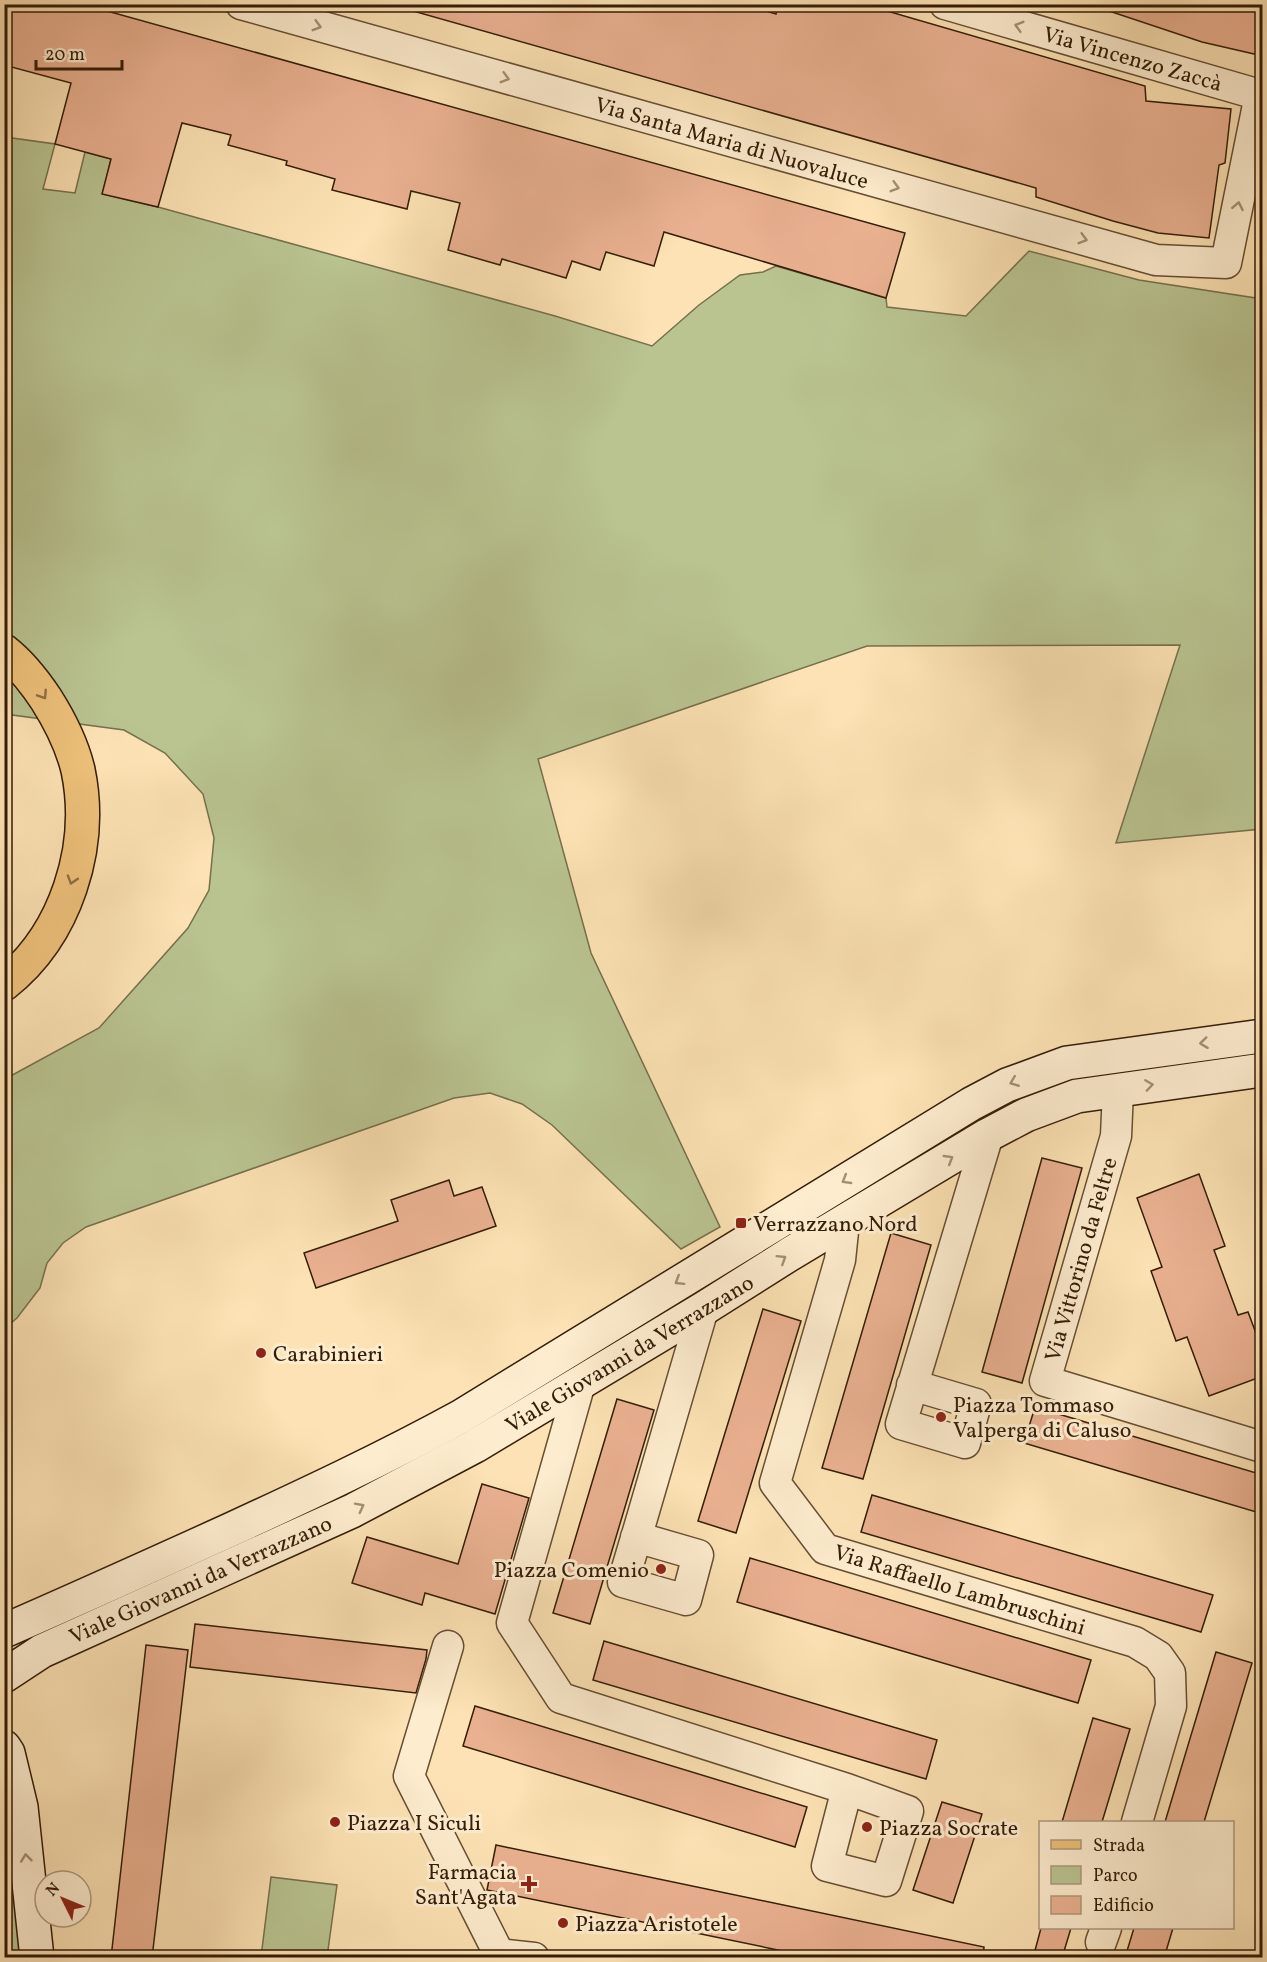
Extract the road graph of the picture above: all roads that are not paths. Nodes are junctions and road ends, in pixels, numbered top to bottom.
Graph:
1 (241, 4) edge
2 (945, 4) edge
3 (1226, 263) joint
4 (4, 651) edge
5 (4, 984) edge
6 (1263, 1036) edge
7 (1066, 1063) junction
8 (1263, 1070) edge
9 (1118, 1090) junction
10 (1077, 1096) junction
11 (988, 1135) junction
12 (844, 1222) junction
13 (703, 1309) junction
14 (915, 1377) dead end
15 (580, 1383) junction
16 (1263, 1447) edge
17 (639, 1527) dead end
18 (4, 1631) edge
19 (448, 1646) dead end
20 (4, 1676) edge
21 (4, 1747) edge
22 (847, 1789) dead end
23 (1137, 1821) edge
24 (498, 1956) edge
25 (37, 1958) edge
26 (534, 1958) edge

1 -> 3 street, Via Santa Maria di Nuovaluce
3 -> 2 street, Via Vincenzo Zaccà
4 -> 5 main road
6 -> 7 main road, Viale Giovanni da Verrazzano
7 - 10 main road
7 -> 18 main road, Viale Giovanni da Verrazzano
9 -> 8 main road, Viale Giovanni da Verrazzano
9 - 10 main road, Viale Giovanni da Verrazzano
9 - 16 street, Via Vittorino da Feltre
10 - 11 main road, Viale Giovanni da Verrazzano
12 -> 11 main road, Viale Giovanni da Verrazzano
11 - 14 street
13 -> 12 main road, Viale Giovanni da Verrazzano
12 - 23 street, Via Raffaello Lambruschini
13 - 15 main road, Viale Giovanni da Verrazzano
13 - 17 street
20 -> 15 main road, Viale Giovanni da Verrazzano
15 - 22 street
19 - 24 street
25 -> 21 main road
24 - 26 street

